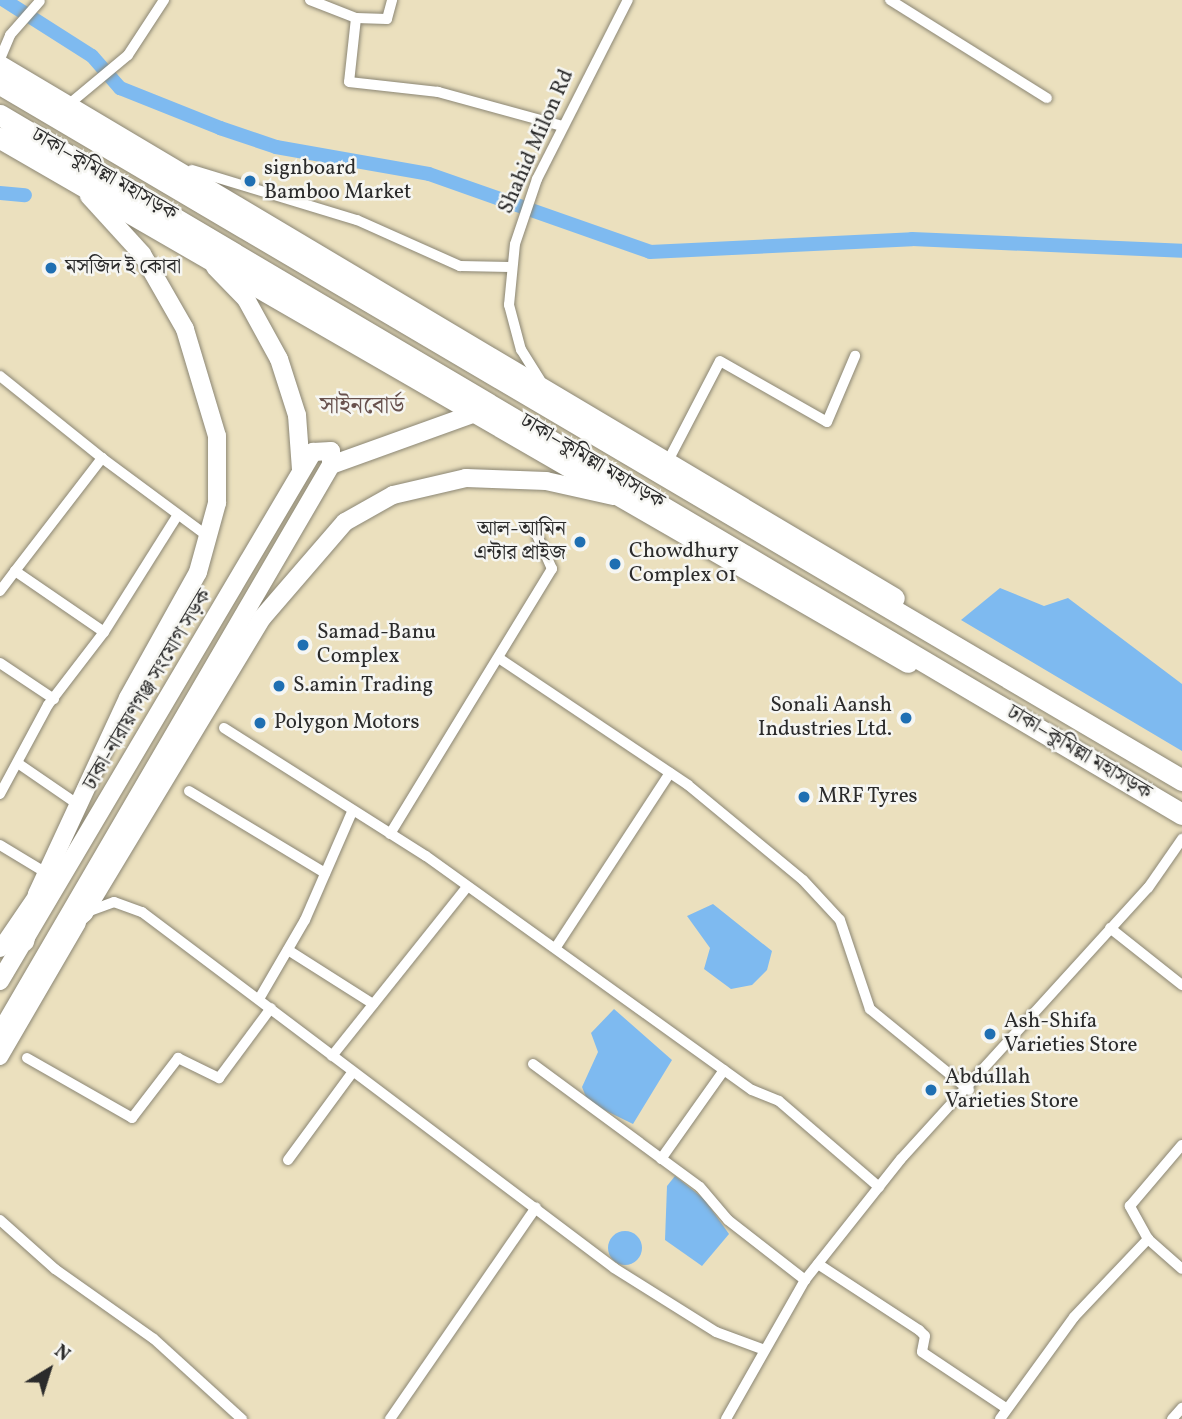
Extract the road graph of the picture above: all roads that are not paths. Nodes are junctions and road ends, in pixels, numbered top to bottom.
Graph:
1 (164, 0) edge
2 (310, 0) edge
3 (393, 0) edge
4 (628, 0) edge
5 (890, 0) edge
6 (40, 1) edge
7 (356, 18) junction
8 (0, 59) edge
9 (0, 66) edge
10 (0, 84) edge
11 (1048, 98) dead end
12 (76, 99) junction
13 (0, 115) edge
14 (562, 126) junction
15 (0, 138) edge
16 (155, 155) junction
17 (61, 174) junction
18 (205, 257) junction
19 (510, 267) junction
20 (855, 356) dead end
21 (0, 376) edge
22 (543, 384) junction
23 (473, 414) junction
24 (102, 458) junction
25 (669, 459) junction
26 (331, 465) junction
27 (300, 477) junction
28 (613, 496) junction
29 (177, 516) junction
30 (538, 537) dead end
31 (210, 538) junction
32 (15, 571) junction
33 (0, 591) edge
34 (104, 632) junction
35 (952, 644) junction
36 (500, 659) junction
37 (0, 663) edge
38 (943, 673) junction
39 (54, 699) junction
40 (224, 728) dead end
41 (19, 764) junction
42 (670, 773) junction
43 (1182, 780) edge
44 (189, 791) dead end
45 (0, 794) edge
46 (80, 806) junction
47 (352, 811) junction
48 (1182, 814) edge
49 (390, 834) junction
50 (1182, 839) edge
51 (0, 845) edge
52 (325, 873) junction
53 (48, 874) junction
54 (466, 888) junction
55 (37, 894) junction
56 (84, 913) junction
57 (1110, 928) junction
58 (25, 942) junction
59 (556, 947) junction
60 (0, 949) edge
61 (288, 950) junction
62 (43, 952) junction
63 (0, 981) edge
64 (1182, 985) edge
65 (259, 999) junction
66 (373, 1004) junction
67 (271, 1008) junction
68 (0, 1033) edge
69 (332, 1056) junction
70 (0, 1057) edge
71 (27, 1058) dead end
72 (533, 1064) dead end
73 (724, 1070) junction
74 (352, 1073) junction
75 (969, 1090) junction
76 (1182, 1144) edge
77 (661, 1159) junction
78 (288, 1160) dead end
79 (879, 1187) junction
80 (536, 1208) junction
81 (0, 1220) edge
82 (1148, 1239) junction
83 (818, 1264) junction
84 (1182, 1269) edge
85 (805, 1280) junction
86 (762, 1349) junction
87 (1006, 1408) junction
88 (1182, 1408) edge
89 (242, 1419) edge
90 (390, 1419) edge
91 (726, 1419) edge
92 (1000, 1419) edge
93 (1172, 1419) edge

1 - 12 street
2 - 7 street
3 - 7 street
4 - 14 street, Shahid Milon Rd
5 - 11 street
6 - 8 street
7 - 14 street
9 - 12 highway
10 - 35 highway, ঢাকা–কুমিল্লা মহাসড়ক
12 - 16 highway
13 - 38 highway, ঢাকা–কুমিল্লা মহাসড়ক
14 - 19 street, Shahid Milon Rd
15 - 17 highway
16 - 19 street
16 - 22 highway
17 - 18 highway
17 - 31 main road
18 - 23 highway
18 - 27 main road
19 - 22 street, Shahid Milon Rd
20 - 25 street
21 - 24 street
22 - 25 highway
23 - 26 main road
23 - 28 highway
24 - 29 street
24 - 32 street
25 - 35 highway
26 - 27 main road, ঢাকা-নারায়ণগঞ্জ সংযোগ সড়ক
26 - 62 main road
27 - 58 main road, ঢাকা-নারায়ণগঞ্জ সংযোগ সড়ক
28 - 38 highway
28 - 56 main road
29 - 31 street
29 - 34 street
30 - 36 street
31 - 46 main road
32 - 33 street
32 - 34 street
34 - 39 street
35 - 43 highway, ঢাকা–কুমিল্লা মহাসড়ক
36 - 42 street
36 - 49 street
37 - 39 street
38 - 48 highway, ঢাকা–কুমিল্লা মহাসড়ক
39 - 41 street
40 - 47 street
41 - 45 street
41 - 46 street
42 - 59 street
42 - 75 street
44 - 52 street
46 - 53 main road
47 - 49 street
47 - 52 street
49 - 54 street
50 - 57 street
51 - 53 street
52 - 61 street
53 - 55 main road
54 - 59 street
54 - 66 street
55 - 58 main road
55 - 60 street
56 - 62 main road
56 - 65 street
56 - 70 street
57 - 64 street
57 - 75 street
58 - 63 main road, ঢাকা-নারায়ণগঞ্জ সংযোগ সড়ক
59 - 73 street
61 - 65 street
61 - 66 street
62 - 68 main road
65 - 67 street
66 - 69 street
67 - 69 street
67 - 71 street
69 - 74 street
72 - 77 street
73 - 77 street
73 - 79 street
74 - 78 street
74 - 80 street
75 - 79 street
76 - 82 street
77 - 85 street
79 - 83 street
80 - 86 street
80 - 90 street
81 - 89 street
82 - 84 street
82 - 87 street
83 - 85 street
83 - 87 street
85 - 86 street
86 - 91 street
87 - 92 street
88 - 93 street

